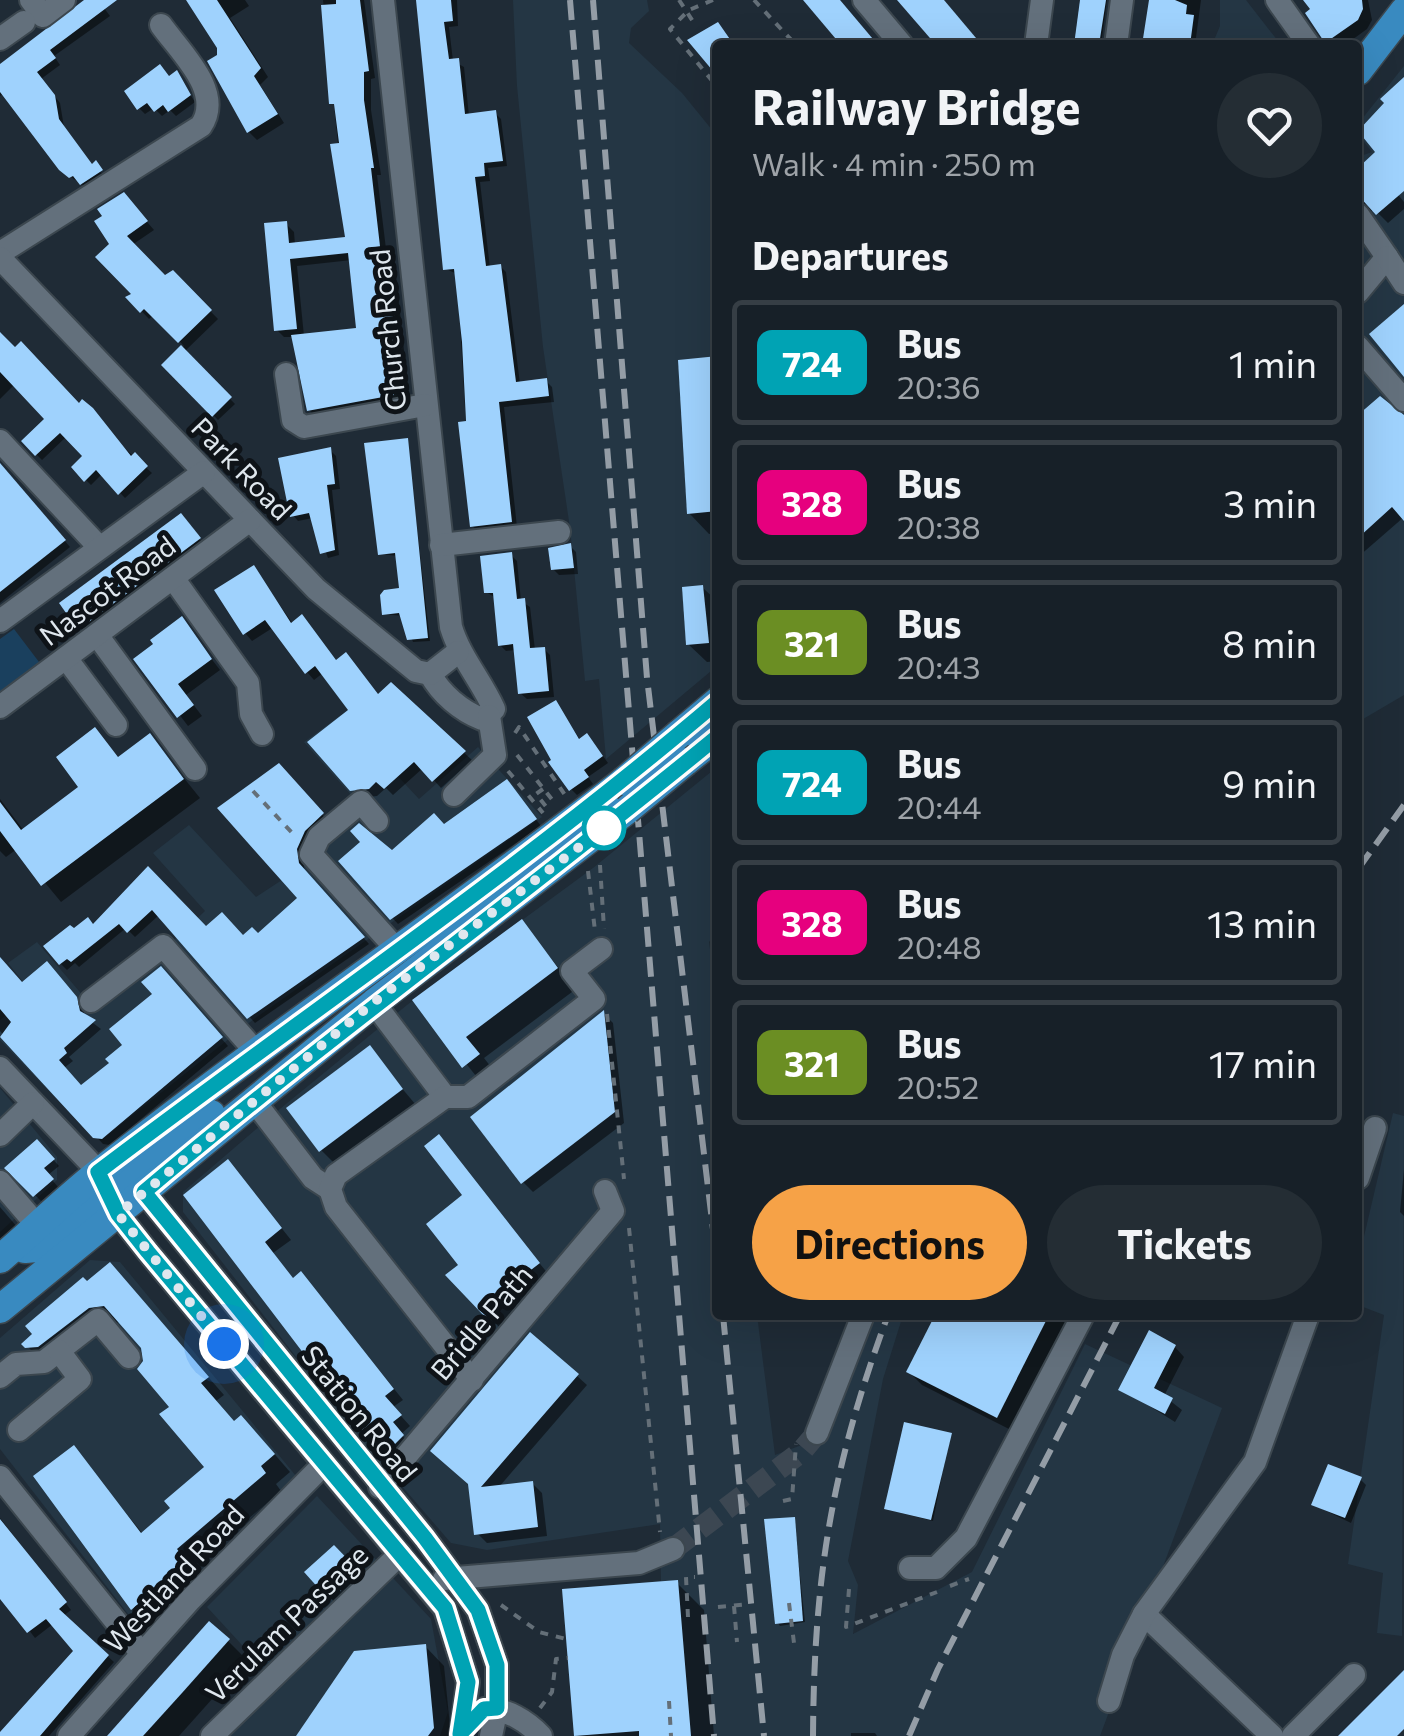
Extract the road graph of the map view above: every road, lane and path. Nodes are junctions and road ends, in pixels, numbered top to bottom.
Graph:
1 (64, 0) edge
2 (383, 0) edge
3 (679, 0) edge
4 (713, 0) edge
5 (754, 0) edge
6 (864, 0) edge
7 (1042, 0) edge
8 (1122, 0) edge
9 (1277, 0) edge
10 (27, 11) edge
11 (686, 12) junction
12 (694, 23) dead end
13 (161, 25) dead end
14 (1400, 26) edge
15 (0, 39) edge
16 (791, 40) edge
17 (898, 40) edge
18 (1037, 40) edge
19 (1117, 40) edge
20 (1305, 40) edge
21 (1362, 68) edge
22 (712, 81) edge
23 (1362, 220) edge
24 (0, 255) edge
25 (1387, 257) junction
26 (1404, 283) edge
27 (1362, 287) edge
28 (1362, 352) edge
29 (286, 374) dead end
30 (1404, 400) edge
31 (425, 405) junction
32 (0, 442) edge
33 (204, 472) junction
34 (250, 520) junction
35 (559, 532) dead end
36 (441, 545) junction
37 (100, 548) junction
38 (173, 578) junction
39 (0, 621) edge
40 (97, 635) junction
41 (458, 652) junction
42 (66, 658) junction
43 (430, 674) junction
44 (712, 706) edge
45 (0, 707) edge
46 (489, 716) junction
47 (116, 725) dead end
48 (262, 734) dead end
49 (528, 737) junction
50 (712, 741) edge
51 (495, 756) junction
52 (194, 769) dead end
53 (543, 788) junction
54 (253, 791) dead end
55 (454, 795) dead end
56 (569, 800) dead end
57 (554, 802) dead end
58 (378, 820) dead end
59 (311, 854) junction
60 (600, 865) dead end
61 (588, 876) dead end
62 (601, 949) junction
63 (399, 952) junction
64 (91, 1001) dead end
65 (374, 1002) junction
66 (607, 1008) dead end
67 (256, 1052) junction
68 (0, 1068) edge
69 (445, 1096) junction
70 (254, 1100) junction
71 (33, 1102) junction
72 (1376, 1128) dead end
73 (0, 1135) edge
74 (1362, 1167) edge
75 (0, 1182) edge
76 (614, 1188) joint
77 (330, 1189) junction
78 (118, 1190) junction
79 (36, 1224) junction
80 (628, 1224) dead end
81 (4, 1255) edge
82 (0, 1309) edge
83 (861, 1320) edge
84 (1080, 1320) edge
85 (1306, 1320) edge
86 (59, 1350) junction
87 (130, 1357) dead end
88 (0, 1377) edge
89 (472, 1380) junction
90 (19, 1430) dead end
91 (807, 1436) joint
92 (324, 1465) junction
93 (0, 1477) edge
94 (380, 1487) junction
95 (783, 1501) dead end
96 (667, 1551) joint
97 (400, 1554) junction
98 (910, 1568) dead end
99 (454, 1576) junction
100 (696, 1578) dead end
101 (969, 1579) dead end
102 (426, 1583) junction
103 (849, 1589) dead end
104 (498, 1603) dead end
105 (789, 1603) dead end
106 (749, 1604) dead end
107 (734, 1606) junction
108 (718, 1607) dead end
109 (1144, 1614) junction
110 (688, 1617) dead end
111 (566, 1638) dead end
112 (737, 1642) dead end
113 (794, 1643) dead end
114 (142, 1654) junction
115 (568, 1658) dead end
116 (1354, 1675) dead end
117 (670, 1701) dead end
118 (1108, 1701) dead end
119 (497, 1708) junction
120 (537, 1727) edge
121 (460, 1735) edge
122 (69, 1736) edge
123 (212, 1736) edge
124 (491, 1736) edge
125 (671, 1736) edge
126 (1272, 1736) edge
127 (1293, 1736) edge

1 - 10 street
2 - 31 street, Church Road
3 - 11 path
4 - 11 path
5 - 16 path
6 - 17 street
7 - 18 street
8 - 19 street
9 - 20 street
10 - 15 street
11 - 12 path
11 - 22 path
13 - 24 street
14 - 21 main road
23 - 25 street
24 - 33 street, Park Road
25 - 26 street
25 - 27 street
28 - 30 street
29 - 31 street
31 - 36 street, Church Road
32 - 37 street
33 - 34 street, Park Road
33 - 37 street
34 - 38 street, Nascot Road
34 - 43 street, Park Road
35 - 36 street
36 - 41 street, Church Road
37 - 39 street
38 - 40 street, Nascot Road
38 - 48 street
40 - 42 street, Nascot Road
40 - 52 street
41 - 43 street
41 - 46 street
42 - 45 street, Nascot Road
42 - 47 street
43 - 46 street, Park Road
44 - 63 main road, bridge
46 - 51 street
49 - 51 path
49 - 53 path
49 - 56 path
50 - 65 main road, bridge
51 - 53 path
51 - 55 street
53 - 57 path
54 - 59 path
58 - 59 street
59 - 63 street
60 - 62 path
61 - 62 path
62 - 69 street
63 - 67 main road
64 - 67 street
65 - 69 street
65 - 70 main road
66 - 76 path
67 - 78 main road
68 - 71 street
69 - 77 street
70 - 77 street
70 - 78 main road
71 - 73 street
71 - 78 street
72 - 74 street
75 - 79 street
76 - 89 street, Bridle Path
77 - 89 street
78 - 79 main road
78 - 81 main road
78 - 82 main road
78 - 92 street
78 - 94 street, Station Road
79 - 81 main road
80 - 96 path
83 - 91 street
84 - 98 street
85 - 109 street
86 - 87 street
86 - 88 street
86 - 90 street
89 - 94 street, Bridle Path
91 - 95 path
92 - 97 street
92 - 114 street, Westland Road
93 - 114 street
94 - 99 street, Station Road
96 - 99 street
97 - 102 street
97 - 123 street, Verulam Passage
99 - 102 street
99 - 119 street, Station Road
100 - 110 path
101 - 103 path
102 - 121 street
104 - 111 path
105 - 113 path
106 - 107 path
107 - 108 path
107 - 112 path
109 - 118 street
109 - 126 street
114 - 122 street, Westland Road
115 - 120 path
116 - 127 street
117 - 125 path
119 - 120 street
119 - 121 street
119 - 124 street, Station Road

